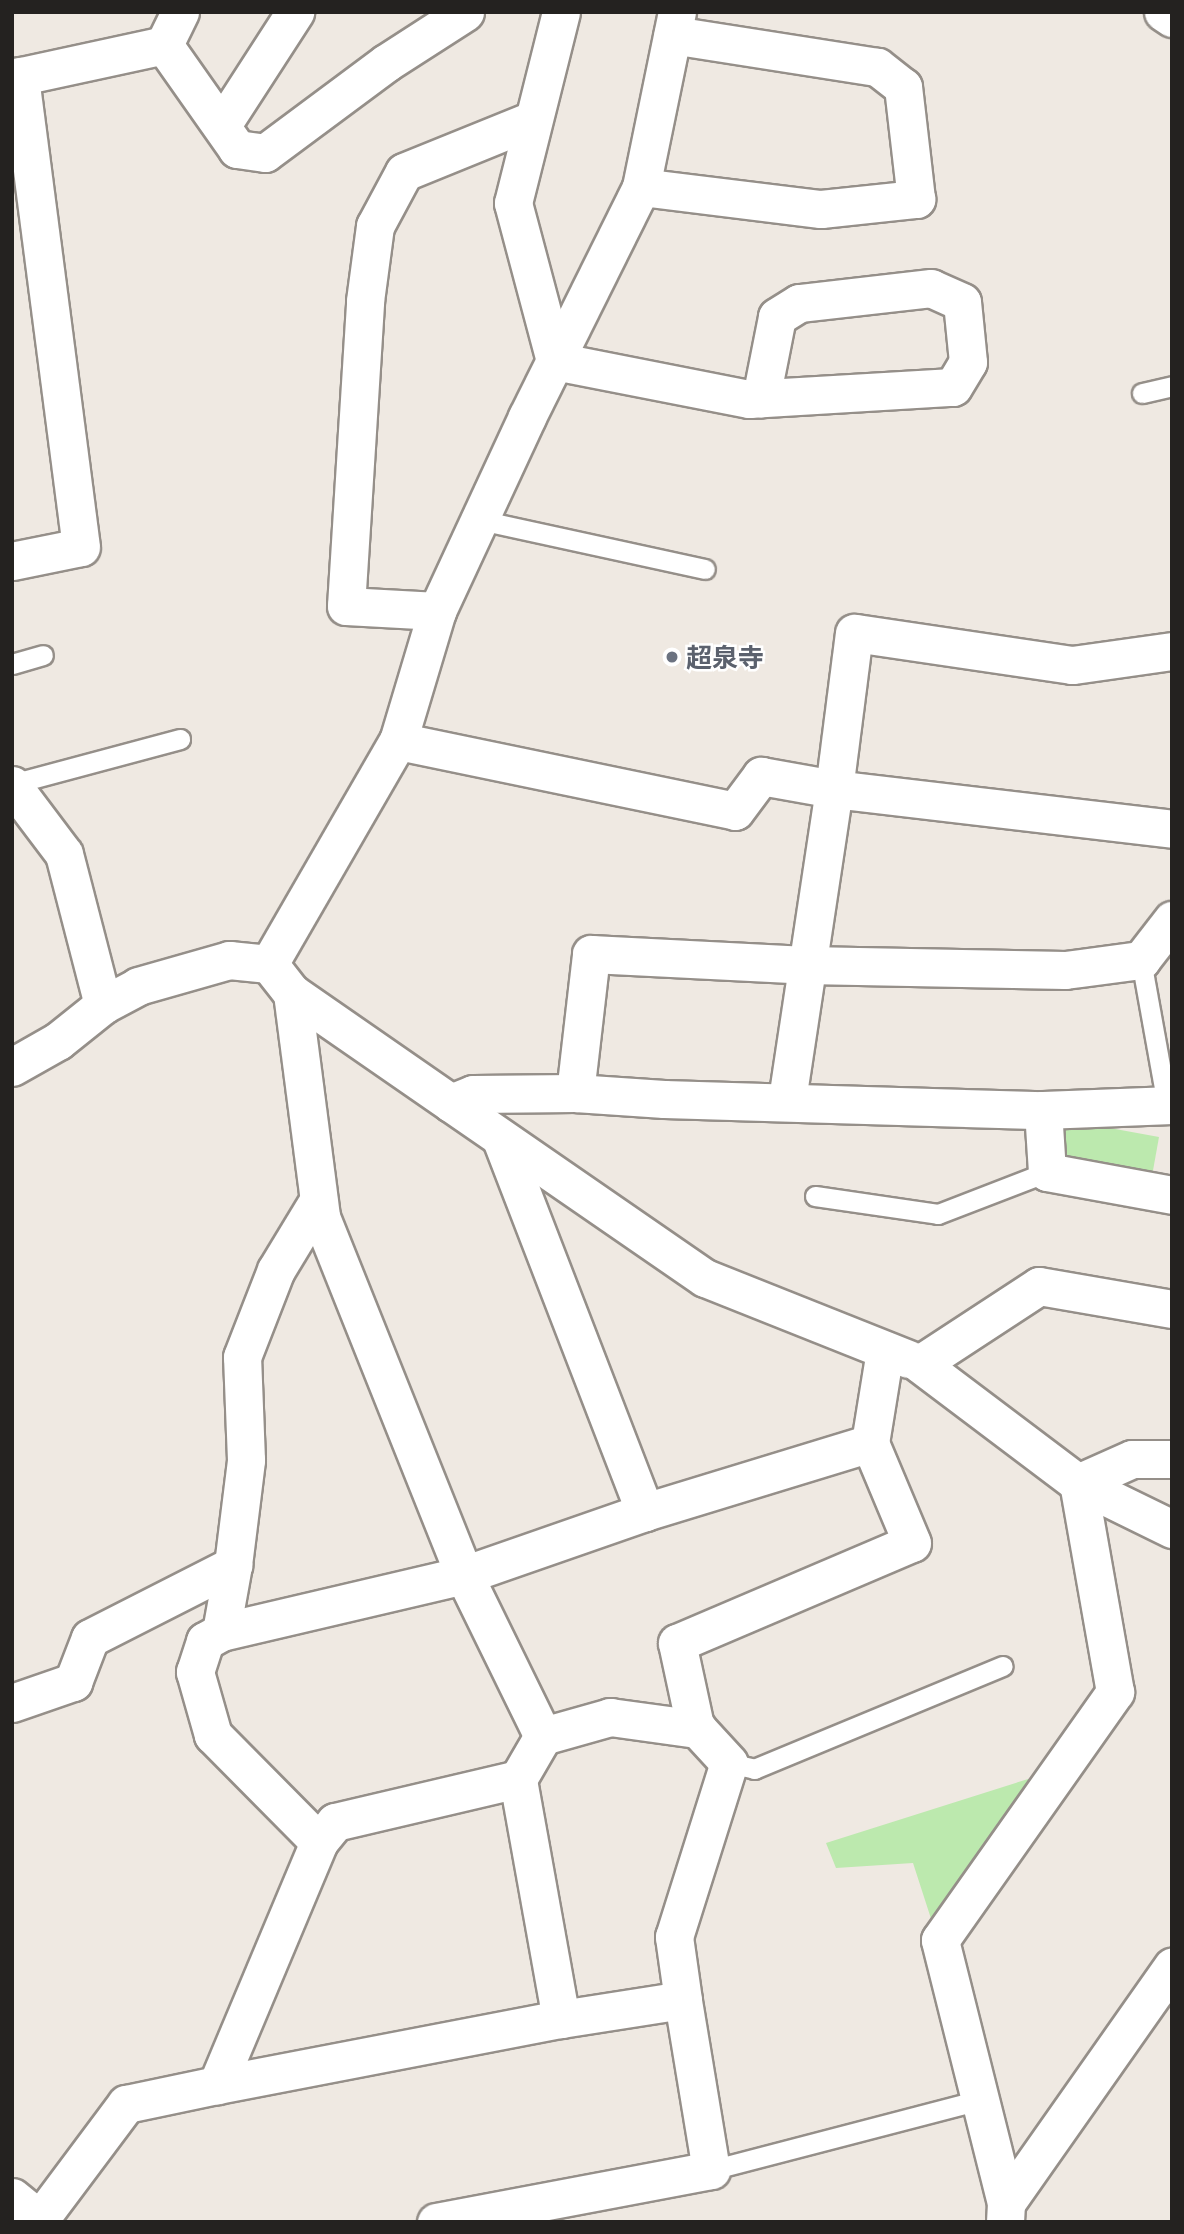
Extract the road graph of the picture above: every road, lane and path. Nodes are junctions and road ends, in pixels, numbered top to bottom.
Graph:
1 (180, 12) edge
2 (295, 12) edge
3 (465, 12) edge
4 (561, 12) edge
5 (1163, 12) edge
6 (1172, 18) edge
7 (675, 24) edge
8 (164, 45) junction
9 (16, 77) edge
10 (532, 120) junction
11 (222, 125) junction
12 (641, 187) junction
13 (555, 361) junction
14 (1172, 386) edge
15 (1142, 393) dead end
16 (761, 398) junction
17 (480, 520) junction
18 (12, 561) edge
19 (705, 569) dead end
20 (437, 611) junction
21 (1172, 651) edge
22 (43, 655) dead end
23 (12, 664) edge
24 (180, 738) dead end
25 (398, 741) junction
26 (12, 785) edge
27 (834, 789) junction
28 (1172, 829) edge
29 (1172, 920) edge
30 (1141, 960) junction
31 (269, 964) junction
32 (806, 965) junction
33 (292, 993) junction
34 (103, 1006) junction
35 (12, 1067) edge
36 (575, 1093) junction
37 (787, 1101) junction
38 (451, 1103) junction
39 (1169, 1105) edge
40 (1043, 1110) junction
41 (501, 1139) junction
42 (1047, 1171) junction
43 (1172, 1195) edge
44 (815, 1196) dead end
45 (318, 1201) junction
46 (1172, 1309) edge
47 (885, 1350) junction
48 (920, 1364) junction
49 (870, 1443) junction
50 (1172, 1459) edge
51 (1078, 1483) junction
52 (645, 1512) junction
53 (1172, 1529) edge
54 (233, 1565) junction
55 (464, 1576) junction
56 (221, 1632) junction
57 (1003, 1665) dead end
58 (12, 1703) edge
59 (698, 1729) junction
60 (543, 1735) junction
61 (729, 1763) junction
62 (518, 1779) junction
63 (319, 1842) junction
64 (1172, 1967) edge
65 (683, 2000) junction
66 (561, 2019) junction
67 (217, 2085) junction
68 (981, 2100) junction
69 (711, 2170) junction
70 (12, 2197) edge
71 (1006, 2212) edge
72 (42, 2220) edge
73 (436, 2222) edge

1 - 8 street
2 - 11 street
3 - 11 street
4 - 10 street
5 - 6 street
7 - 12 street
7 - 12 street
8 - 9 street
8 - 11 street
9 - 18 street
10 - 13 street
10 - 20 street
12 - 13 street
13 - 16 street
13 - 17 street
14 - 15 lane
16 - 16 street
17 - 19 lane
17 - 20 street
20 - 25 street
21 - 27 street
22 - 23 lane
24 - 26 lane
25 - 27 street
25 - 31 street
26 - 34 street
27 - 28 street
27 - 32 street
29 - 30 street
30 - 32 street
30 - 39 lane
31 - 33 street
31 - 34 street
32 - 36 street
32 - 37 street
33 - 38 street
33 - 45 street
34 - 35 street
36 - 37 street
36 - 38 street
37 - 40 street
38 - 41 street
39 - 40 street
40 - 42 street
41 - 47 street
41 - 52 street
42 - 43 street
42 - 44 lane
45 - 54 street
45 - 55 street
46 - 48 street
47 - 48 street
47 - 49 street
48 - 51 street
49 - 52 street
49 - 59 street
50 - 51 street
51 - 53 street
51 - 68 street
52 - 55 street
54 - 56 street
54 - 58 street
55 - 56 street
55 - 60 street
56 - 63 street
57 - 61 lane
59 - 60 street
59 - 61 street
60 - 62 street
61 - 65 street
62 - 63 street
62 - 66 street
63 - 67 street
64 - 71 street
65 - 66 street
65 - 69 street
66 - 67 street
67 - 72 street
68 - 69 lane
68 - 71 street
69 - 73 street
70 - 72 street

